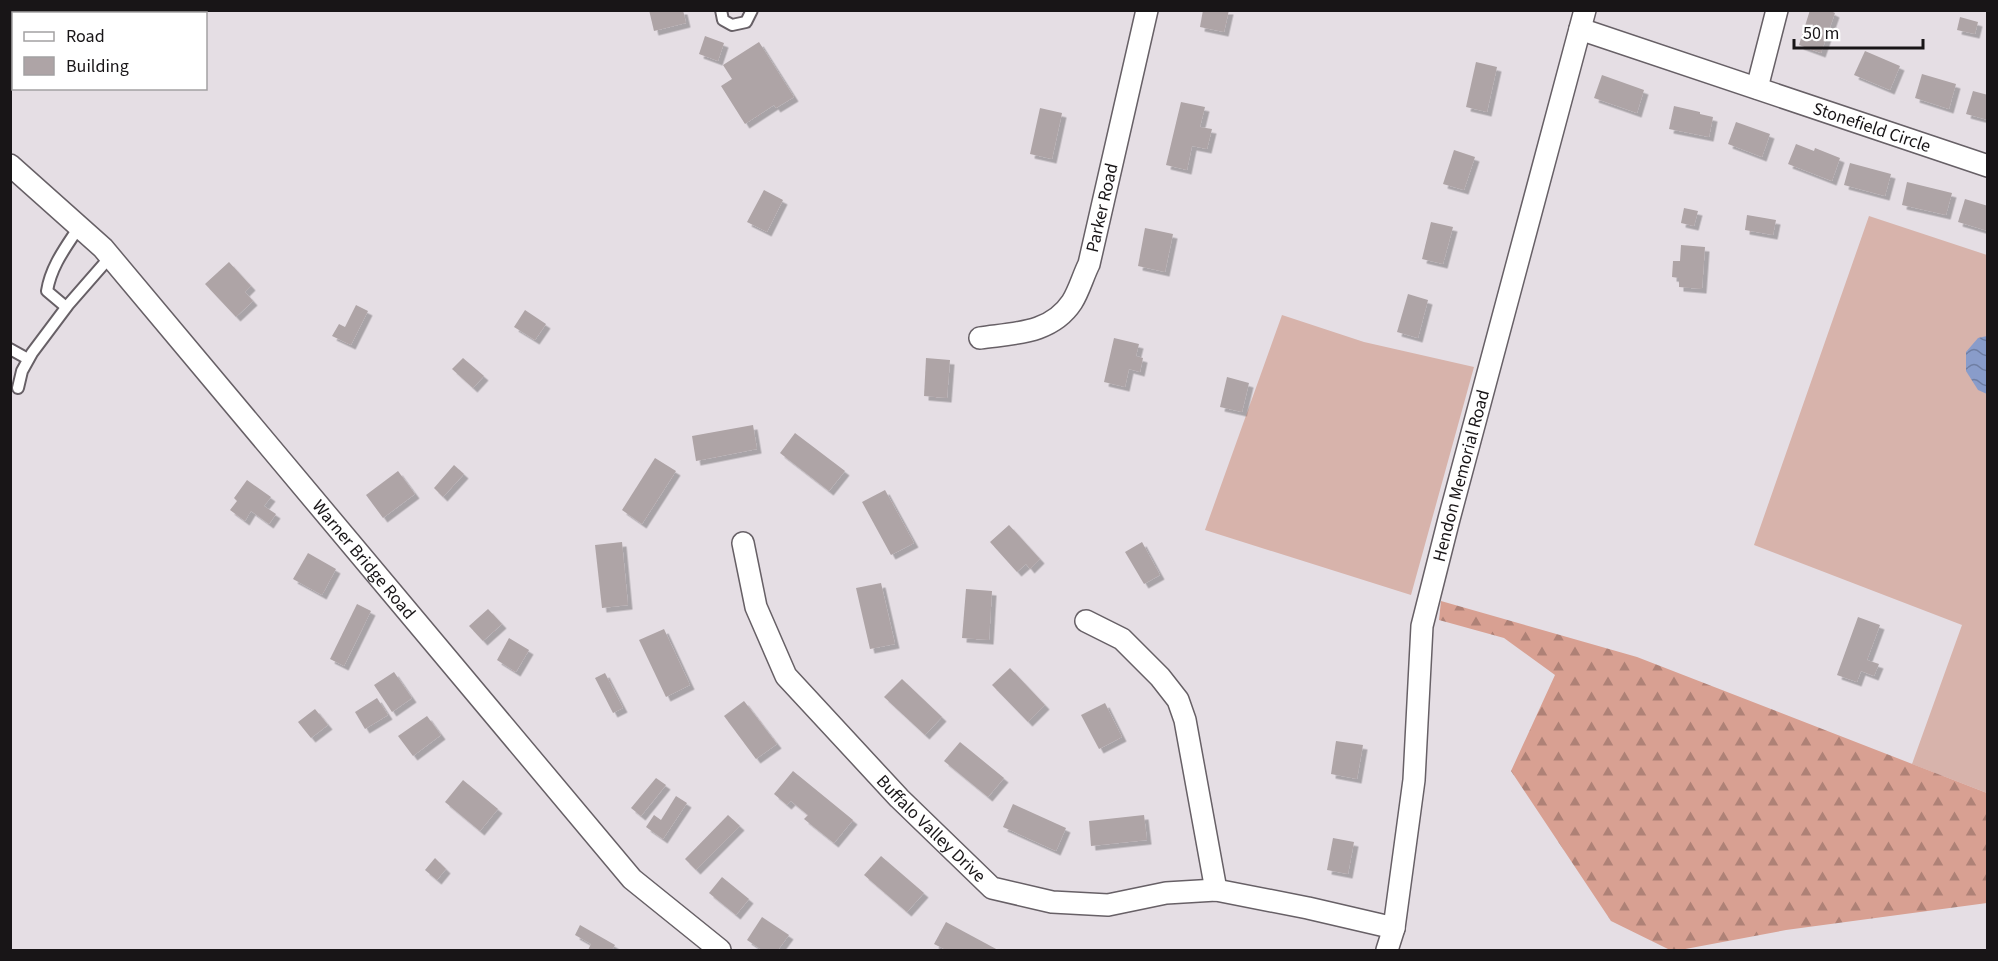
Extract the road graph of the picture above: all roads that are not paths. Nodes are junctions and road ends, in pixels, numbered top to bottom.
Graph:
1 (722, 10) edge
2 (752, 10) edge
3 (1147, 10) edge
4 (1777, 10) edge
5 (1582, 20) edge
6 (1757, 88) junction
7 (10, 165) edge
8 (1988, 166) edge
9 (79, 226) junction
10 (110, 257) junction
11 (66, 307) junction
12 (981, 338) dead end
13 (10, 349) edge
14 (28, 359) junction
15 (18, 388) dead end
16 (743, 543) dead end
17 (1086, 621) dead end
18 (1216, 890) junction
19 (1395, 928) junction
20 (720, 951) edge
21 (1387, 951) edge

1 - 2 lane
3 - 12 street, Parker Road
4 - 6 street
5 - 6 street, Stonefield Circle
5 - 19 street, Hendon Memorial Road
6 - 8 street, Stonefield Circle
7 - 9 street, Warner Bridge Road
9 - 10 street, Warner Bridge Road
9 - 11 lane
10 - 11 lane
10 - 20 street, Warner Bridge Road
11 - 14 lane
13 - 14 lane
14 - 15 lane
16 - 18 street, Buffalo Valley Drive
17 - 18 street
18 - 19 street, Buffalo Valley Drive
19 - 21 street, Hendon Memorial Road

